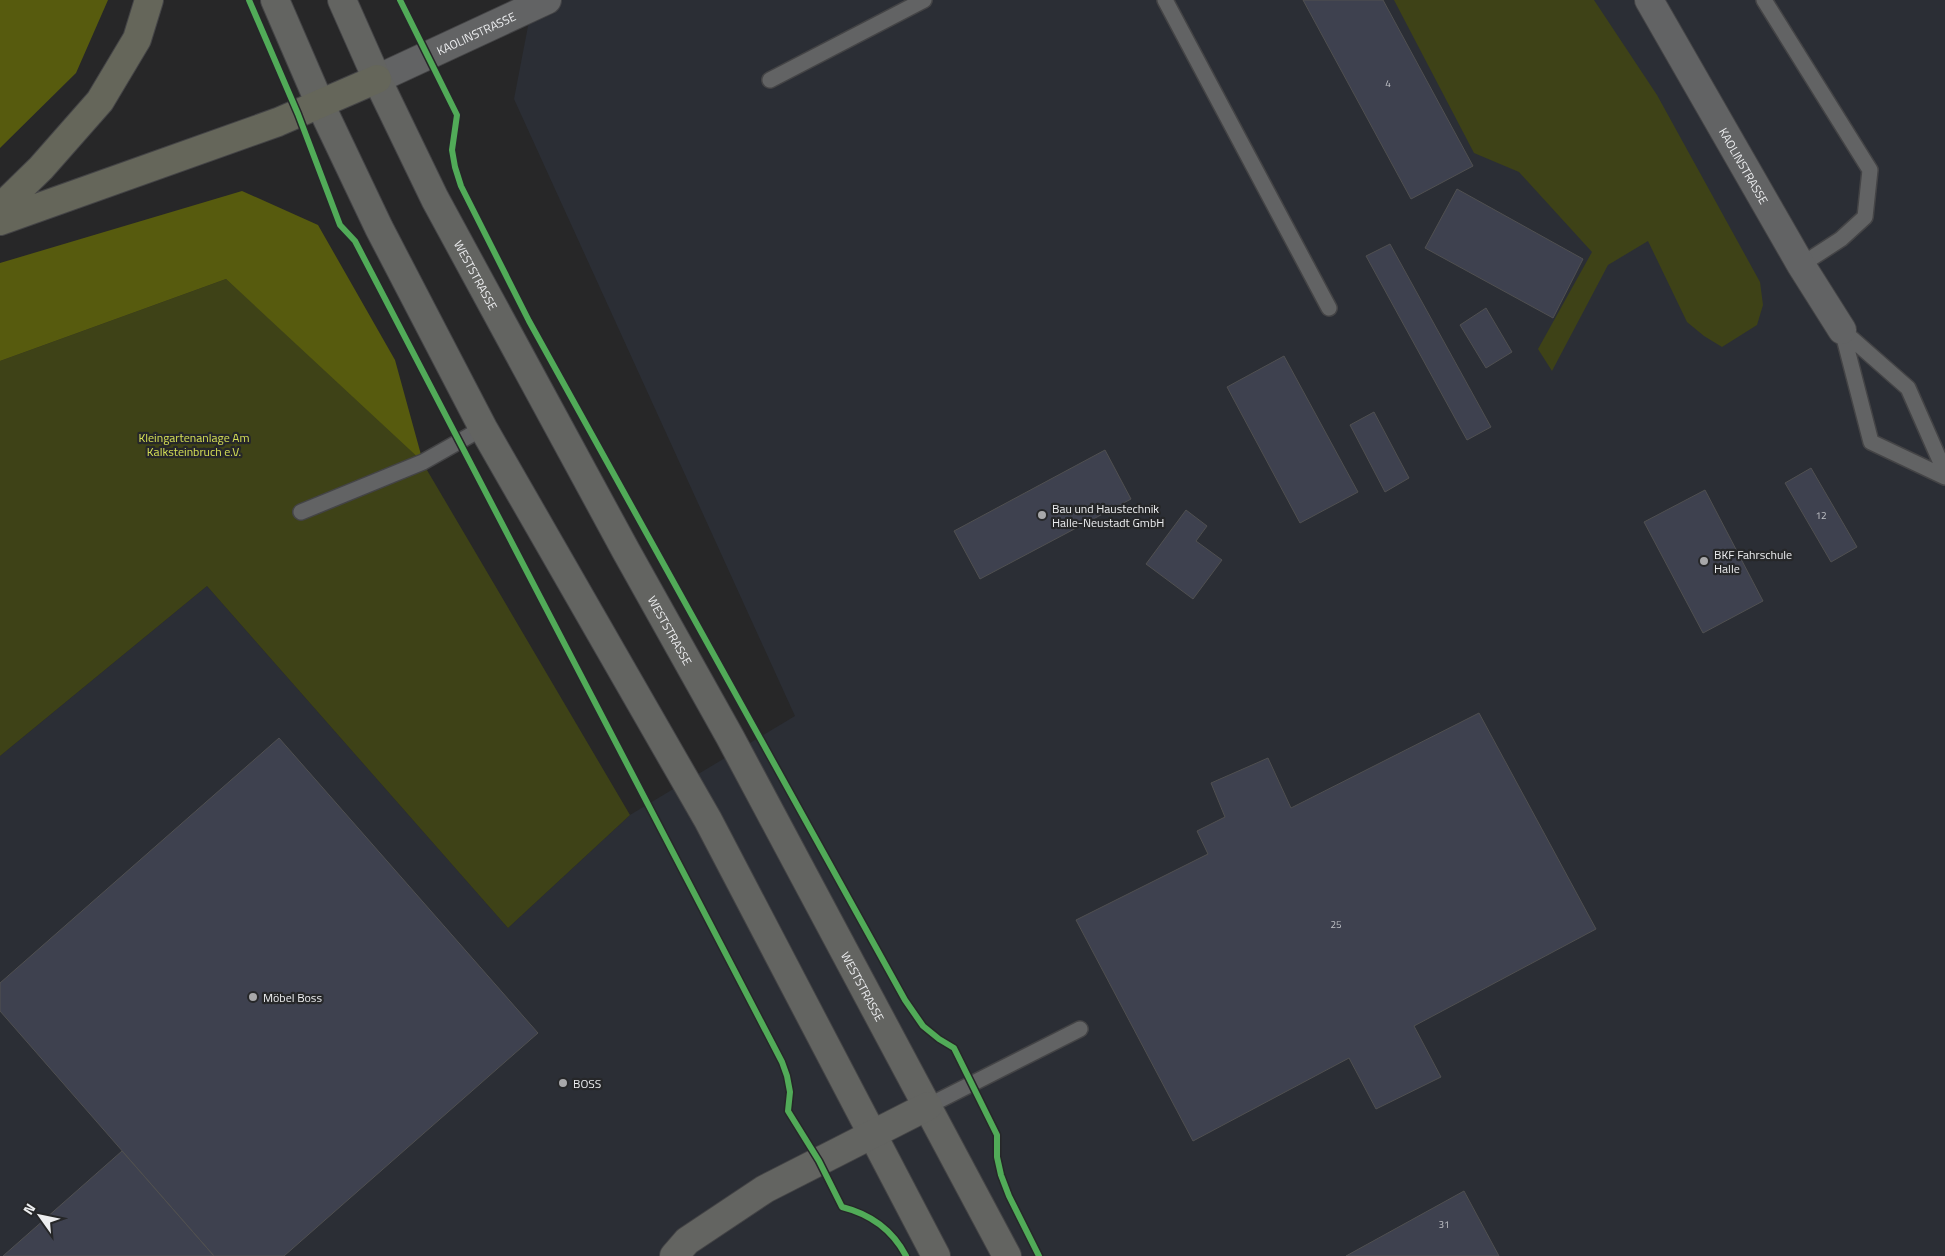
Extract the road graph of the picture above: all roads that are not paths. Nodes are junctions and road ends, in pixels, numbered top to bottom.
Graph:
1 (149, 0) edge
2 (275, 0) edge
3 (342, 0) edge
4 (547, 0) edge
5 (924, 0) edge
6 (1165, 0) edge
7 (1649, 0) edge
8 (1764, 0) edge
9 (377, 79) junction
10 (770, 80) dead end
11 (320, 104) junction
12 (0, 208) edge
13 (0, 221) edge
14 (1801, 265) junction
15 (1329, 308) dead end
16 (1842, 330) junction
17 (483, 428) junction
18 (1945, 472) edge
19 (1945, 477) edge
20 (301, 512) dead end
21 (1080, 1029) dead end
22 (928, 1106) junction
23 (872, 1134) junction
24 (674, 1256) edge
25 (936, 1256) edge
26 (1007, 1256) edge

1 - 12 highway
2 - 11 main road
3 - 9 main road, WESTSTRASSE
4 - 9 street, KAOLINSTRASSE
5 - 10 lane
6 - 15 lane
7 - 14 street, KAOLINSTRASSE
8 - 14 lane
9 - 11 highway
9 - 22 main road, WESTSTRASSE
11 - 13 highway
11 - 17 main road
14 - 16 street, KAOLINSTRASSE
16 - 18 lane
16 - 19 lane
17 - 20 lane
17 - 23 main road
21 - 22 lane
22 - 23 main road
22 - 26 main road, WESTSTRASSE
23 - 24 main road
23 - 25 main road

